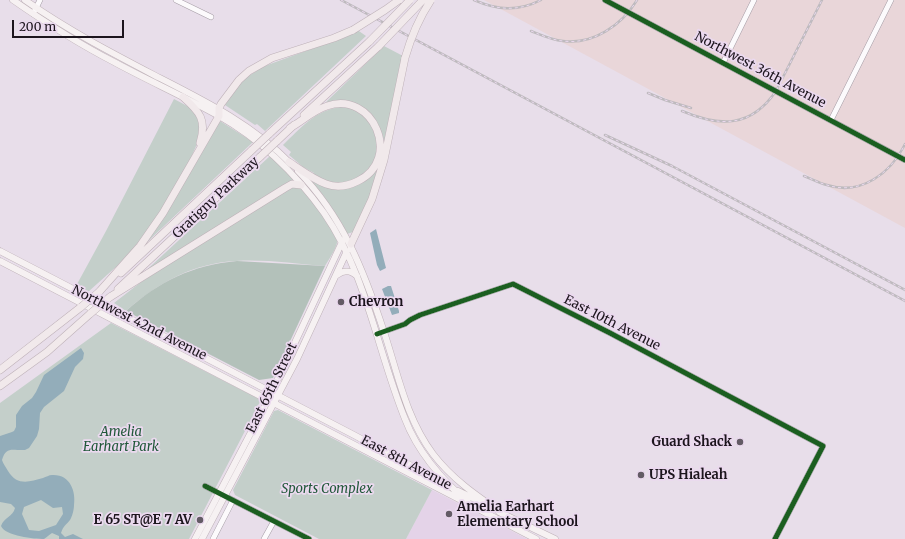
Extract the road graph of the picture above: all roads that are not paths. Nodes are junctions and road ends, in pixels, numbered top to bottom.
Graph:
1 (14, 0) edge
2 (25, 0) edge
3 (40, 0) edge
4 (176, 0) edge
5 (399, 0) edge
6 (410, 0) edge
7 (423, 0) edge
8 (432, 0) edge
9 (605, 0) edge
10 (620, 0) edge
11 (754, 0) edge
12 (891, 0) edge
13 (617, 6) junction
14 (34, 11) junction
15 (212, 17) dead end
16 (723, 63) junction
17 (183, 97) junction
18 (219, 112) junction
19 (831, 120) junction
20 (290, 128) junction
21 (197, 155) junction
22 (905, 160) edge
23 (289, 162) junction
24 (301, 185) junction
25 (345, 235) junction
26 (342, 242) junction
27 (351, 244) junction
28 (0, 251) edge
29 (347, 253) junction
30 (0, 261) edge
31 (32, 267) junction
32 (27, 275) junction
33 (337, 275) junction
34 (358, 277) junction
35 (99, 292) junction
36 (110, 297) junction
37 (384, 332) junction
38 (377, 334) junction
39 (0, 370) edge
40 (0, 386) edge
41 (271, 392) junction
42 (278, 395) junction
43 (268, 400) junction
44 (274, 403) junction
45 (354, 435) junction
46 (350, 442) junction
47 (205, 486) dead end
48 (454, 489) junction
49 (221, 495) junction
50 (233, 500) junction
51 (472, 506) junction
52 (502, 513) junction
53 (274, 521) junction
54 (524, 524) junction
55 (520, 531) junction
56 (195, 539) edge
57 (202, 539) edge
58 (213, 539) edge
59 (264, 539) edge
60 (309, 539) edge
61 (536, 539) edge
62 (555, 539) edge
63 (775, 539) edge

1 - 14 main road
2 - 14 main road
3 - 14 street
4 - 15 street
5 - 18 highway, bridge
6 - 35 highway, Gratigny Parkway, bridge
7 - 20 highway, Gratigny Parkway, bridge
8 - 27 highway, bridge
9 - 13 street, Northwest 36th Avenue
10 - 13 street
11 - 16 street
12 - 19 street
13 - 16 street, Northwest 36th Avenue
14 - 17 main road
14 - 18 main road
16 - 19 street, Northwest 36th Avenue
17 - 18 main road
17 - 21 highway
18 - 21 highway
18 - 23 main road
18 - 24 main road
19 - 22 street, Northwest 36th Avenue
20 - 23 highway
20 - 36 highway, Gratigny Parkway, bridge
21 - 35 highway
23 - 25 main road
24 - 26 main road
24 - 36 highway
25 - 26 main road, East 65th Street
25 - 27 main road
26 - 29 main road
26 - 41 main road, East 65th Street
27 - 29 main road, East 65th Street
27 - 37 main road
28 - 31 main road, Northwest 42nd Avenue
29 - 33 main road, East 65th Street
29 - 34 main road
30 - 32 main road, Northwest 42nd Avenue
31 - 32 main road
31 - 41 main road, Northwest 42nd Avenue
32 - 43 main road, Northwest 42nd Avenue
33 - 34 main road
33 - 42 main road, East 65th Street
34 - 38 main road
35 - 39 highway, Gratigny Parkway, bridge
36 - 40 highway, Gratigny Parkway, bridge
37 - 38 street, East 10th Avenue
37 - 52 main road
37 - 63 street, East 10th Avenue
38 - 48 main road
41 - 42 main road, Northwest 42nd Avenue
41 - 43 main road, East 65th Street
42 - 44 main road, East 65th Street
42 - 45 main road, East 8th Avenue
43 - 44 main road, East 8th Avenue
43 - 49 main road, East 65th Street
44 - 46 main road, East 8th Avenue
44 - 49 main road, East 65th Street
45 - 46 main road
45 - 48 main road, East 8th Avenue
46 - 51 main road, East 8th Avenue
47 - 49 street
48 - 51 main road
48 - 52 main road, East 8th Avenue
49 - 50 street
49 - 56 main road, East 65th Street
49 - 57 main road, East 65th Street
50 - 53 street
50 - 58 street
51 - 55 main road, East 8th Avenue
52 - 54 main road, East 8th Avenue
53 - 59 street
53 - 60 street
54 - 55 main road
54 - 62 main road, East 8th Avenue
55 - 61 main road, East 8th Avenue

